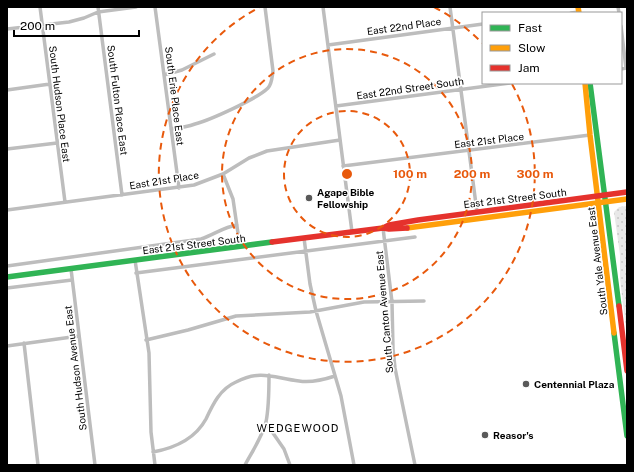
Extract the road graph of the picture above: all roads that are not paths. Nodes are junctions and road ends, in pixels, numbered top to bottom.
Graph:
1 (40, 7) edge
2 (98, 7) edge
3 (136, 7) edge
4 (155, 7) edge
5 (265, 7) edge
6 (323, 7) edge
7 (450, 7) edge
8 (98, 12) junction
9 (482, 24) edge
10 (42, 25) junction
11 (453, 28) junction
12 (7, 29) edge
13 (622, 32) edge
14 (627, 32) edge
15 (328, 45) junction
16 (214, 54) dead end
17 (626, 68) edge
18 (164, 75) junction
19 (50, 84) junction
20 (502, 84) edge
21 (585, 84) edge
22 (590, 84) edge
23 (461, 89) junction
24 (7, 90) edge
25 (336, 106) junction
26 (171, 129) junction
27 (590, 135) junction
28 (340, 140) junction
29 (57, 143) junction
30 (7, 150) edge
31 (468, 150) junction
32 (343, 166) junction
33 (223, 174) junction
34 (178, 188) junction
35 (627, 192) edge
36 (122, 195) junction
37 (605, 195) junction
38 (598, 196) junction
39 (627, 199) edge
40 (65, 202) junction
41 (606, 202) junction
42 (599, 203) junction
43 (7, 210) edge
44 (477, 212) junction
45 (481, 219) junction
46 (418, 220) junction
47 (237, 225) junction
48 (419, 227) junction
49 (383, 228) junction
50 (352, 232) junction
51 (414, 237) dead end
52 (304, 238) junction
53 (385, 241) junction
54 (240, 247) junction
55 (306, 251) junction
56 (134, 260) junction
57 (7, 266) edge
58 (70, 269) junction
59 (136, 273) junction
60 (7, 277) edge
61 (72, 280) junction
62 (7, 288) edge
63 (424, 301) dead end
64 (392, 302) junction
65 (316, 311) junction
66 (79, 336) junction
67 (146, 340) junction
68 (24, 343) junction
69 (7, 346) edge
70 (625, 351) junction
71 (617, 352) junction
72 (627, 371) edge
73 (269, 375) junction
74 (335, 376) junction
75 (625, 408) edge
76 (266, 422) junction
77 (627, 436) edge
78 (153, 452) junction
79 (38, 465) edge
80 (95, 465) edge
81 (155, 465) edge
82 (245, 465) edge
83 (290, 465) edge
84 (354, 465) edge
85 (415, 465) edge

1 - 10 street, South Hudson Place East
2 - 8 street, South Fulton Place East
3 - 8 street
4 - 18 street, South Erie Place East
5 - 26 street
6 - 15 street
7 - 11 street
8 - 10 street
8 - 36 street, South Fulton Place East
9 - 11 street, East 22nd Place
10 - 12 street
10 - 19 street, South Hudson Place East
11 - 15 street, East 22nd Place
11 - 23 street
13 - 14 street
13 - 17 street
15 - 25 street
16 - 18 street
18 - 26 street, South Erie Place East
19 - 24 street
19 - 29 street, South Hudson Place East
20 - 23 street, East 22nd Street South
21 - 27 main road, South Yale Avenue East
22 - 37 main road, South Yale Avenue East
23 - 25 street, East 22nd Street South
23 - 31 street
25 - 28 street
26 - 34 street, South Erie Place East
27 - 31 street, East 21st Place
27 - 38 main road, South Yale Avenue East
28 - 32 street
28 - 33 street, East 21st Place
29 - 30 street
29 - 40 street, South Hudson Place East
31 - 32 street, East 21st Place
31 - 44 street
32 - 50 street
33 - 34 street, East 21st Place
33 - 47 street
34 - 36 street, East 21st Place
35 - 37 main road, East 21st Street South
36 - 40 street, East 21st Place
37 - 38 main road, East 21st Street South
37 - 41 main road, South Yale Avenue East
38 - 42 main road, South Yale Avenue East
38 - 44 main road, East 21st Street South
39 - 41 main road, East 21st Street South
40 - 43 street, East 21st Place
41 - 42 main road, East 21st Street South
41 - 70 main road, South Yale Avenue East
42 - 45 main road, East 21st Street South
42 - 71 main road, South Yale Avenue East
44 - 45 main road
44 - 46 main road, East 21st Street South
45 - 48 main road, East 21st Street South
46 - 48 main road
46 - 49 main road, East 21st Street South
47 - 54 street
47 - 57 street, East 21st Street South
48 - 49 main road, East 21st Street South
49 - 50 main road, East 21st Street South
49 - 53 street, South Canton Avenue East
50 - 52 main road, East 21st Street South
51 - 53 street, East 21st Street South
52 - 54 main road, East 21st Street South
52 - 55 street
53 - 55 street, East 21st Street South
53 - 64 street, South Canton Avenue East
54 - 56 main road, East 21st Street South
55 - 59 street, East 21st Street South
55 - 65 street
56 - 58 main road, East 21st Street South
56 - 59 street
58 - 60 main road, East 21st Street South
58 - 61 street, South Hudson Avenue East
59 - 67 street
61 - 62 street
61 - 66 street, South Hudson Avenue East
63 - 64 street
64 - 65 street
64 - 85 street, South Canton Avenue East
65 - 67 street
65 - 74 street
66 - 68 street
66 - 80 street, South Hudson Avenue East
67 - 78 street
68 - 69 street
68 - 79 street
70 - 71 main road
70 - 72 main road, South Yale Avenue East
71 - 75 main road, South Yale Avenue East
73 - 74 street
73 - 76 street
73 - 78 street
74 - 84 street
75 - 77 main road, South Yale Avenue East
76 - 82 street
76 - 83 street
78 - 81 street

